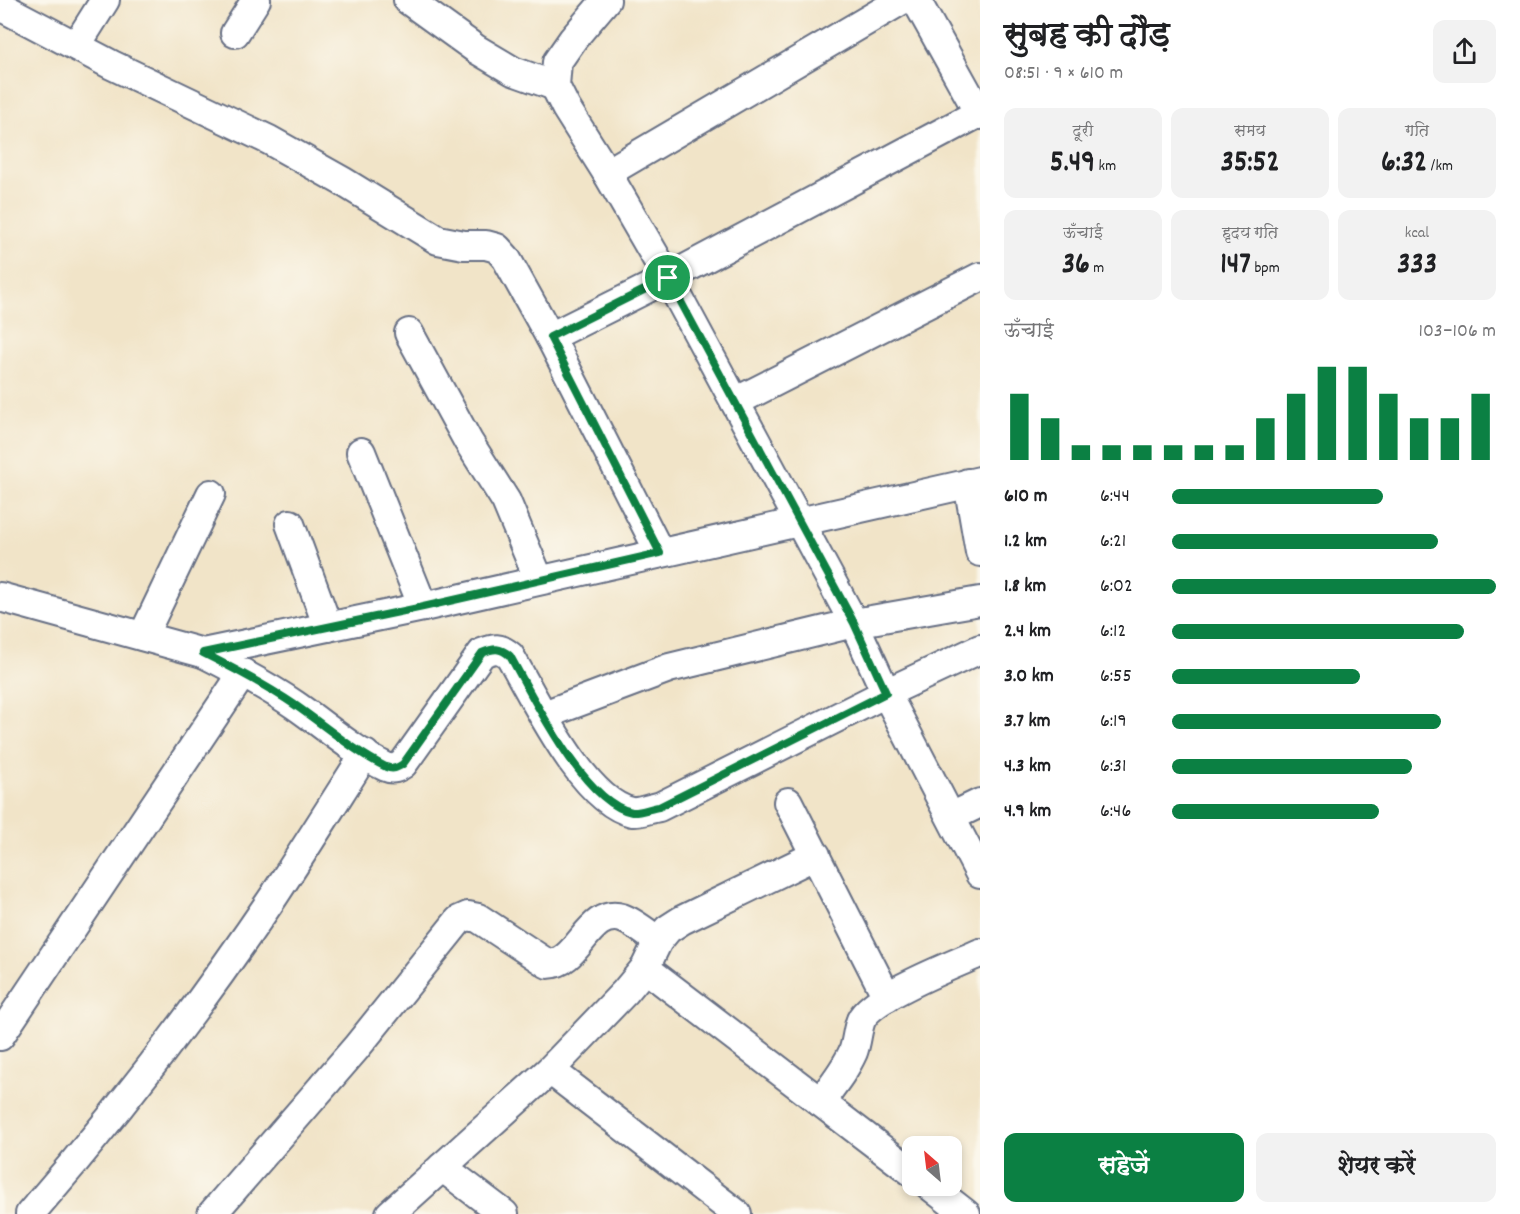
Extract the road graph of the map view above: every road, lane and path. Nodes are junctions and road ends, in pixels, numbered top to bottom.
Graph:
1 (105, 0) edge
2 (256, 0) edge
3 (408, 0) edge
4 (902, 0) edge
5 (916, 0) edge
6 (607, 1) edge
7 (0, 6) edge
8 (235, 33) dead end
9 (76, 46) junction
10 (555, 86) junction
11 (979, 114) edge
12 (607, 173) junction
13 (980, 277) edge
14 (668, 278) junction
15 (409, 333) dead end
16 (550, 337) junction
17 (735, 402) junction
18 (361, 452) dead end
19 (974, 482) edge
20 (211, 495) dead end
21 (799, 523) junction
22 (290, 524) dead end
23 (980, 552) edge
24 (660, 553) junction
25 (540, 580) junction
26 (0, 597) edge
27 (980, 601) edge
28 (423, 607) junction
29 (854, 623) junction
30 (328, 627) junction
31 (143, 636) junction
32 (980, 649) edge
33 (203, 653) junction
34 (243, 673) junction
35 (886, 693) junction
36 (544, 715) junction
37 (365, 754) junction
38 (788, 802) dead end
39 (980, 803) edge
40 (951, 818) junction
41 (816, 855) junction
42 (980, 874) edge
43 (658, 941) junction
44 (980, 953) edge
45 (645, 968) junction
46 (886, 997) junction
47 (0, 1036) edge
48 (550, 1070) junction
49 (820, 1102) junction
50 (902, 1164) edge
51 (442, 1167) junction
52 (942, 1196) edge
53 (30, 1214) edge
54 (212, 1214) edge
55 (390, 1214) edge
56 (504, 1214) edge
57 (737, 1214) edge
58 (966, 1214) edge

1 - 9 street
2 - 8 street
3 - 10 street
4 - 12 street
5 - 11 street
6 - 10 street
7 - 9 street
9 - 16 street
10 - 12 street
11 - 14 street
12 - 14 street
13 - 17 street
14 - 16 street
14 - 17 street
15 - 25 street
16 - 24 street
17 - 21 street
18 - 28 street
19 - 21 street
19 - 23 street
20 - 31 street
21 - 24 street
21 - 29 street
22 - 30 street
24 - 25 street
25 - 28 street
26 - 31 street
27 - 29 street
28 - 30 street
29 - 35 street
29 - 36 street
30 - 33 street
31 - 33 street
32 - 35 street
33 - 34 street
34 - 37 street
34 - 47 street
35 - 36 street
35 - 40 street
36 - 37 street
37 - 53 street
38 - 41 street
39 - 40 street
40 - 42 street
41 - 43 street
41 - 46 street
43 - 45 street
43 - 54 street
44 - 46 street
45 - 48 street
45 - 49 street
46 - 49 street
48 - 51 street
48 - 57 street
49 - 50 street
51 - 55 street
51 - 56 street
52 - 58 street

